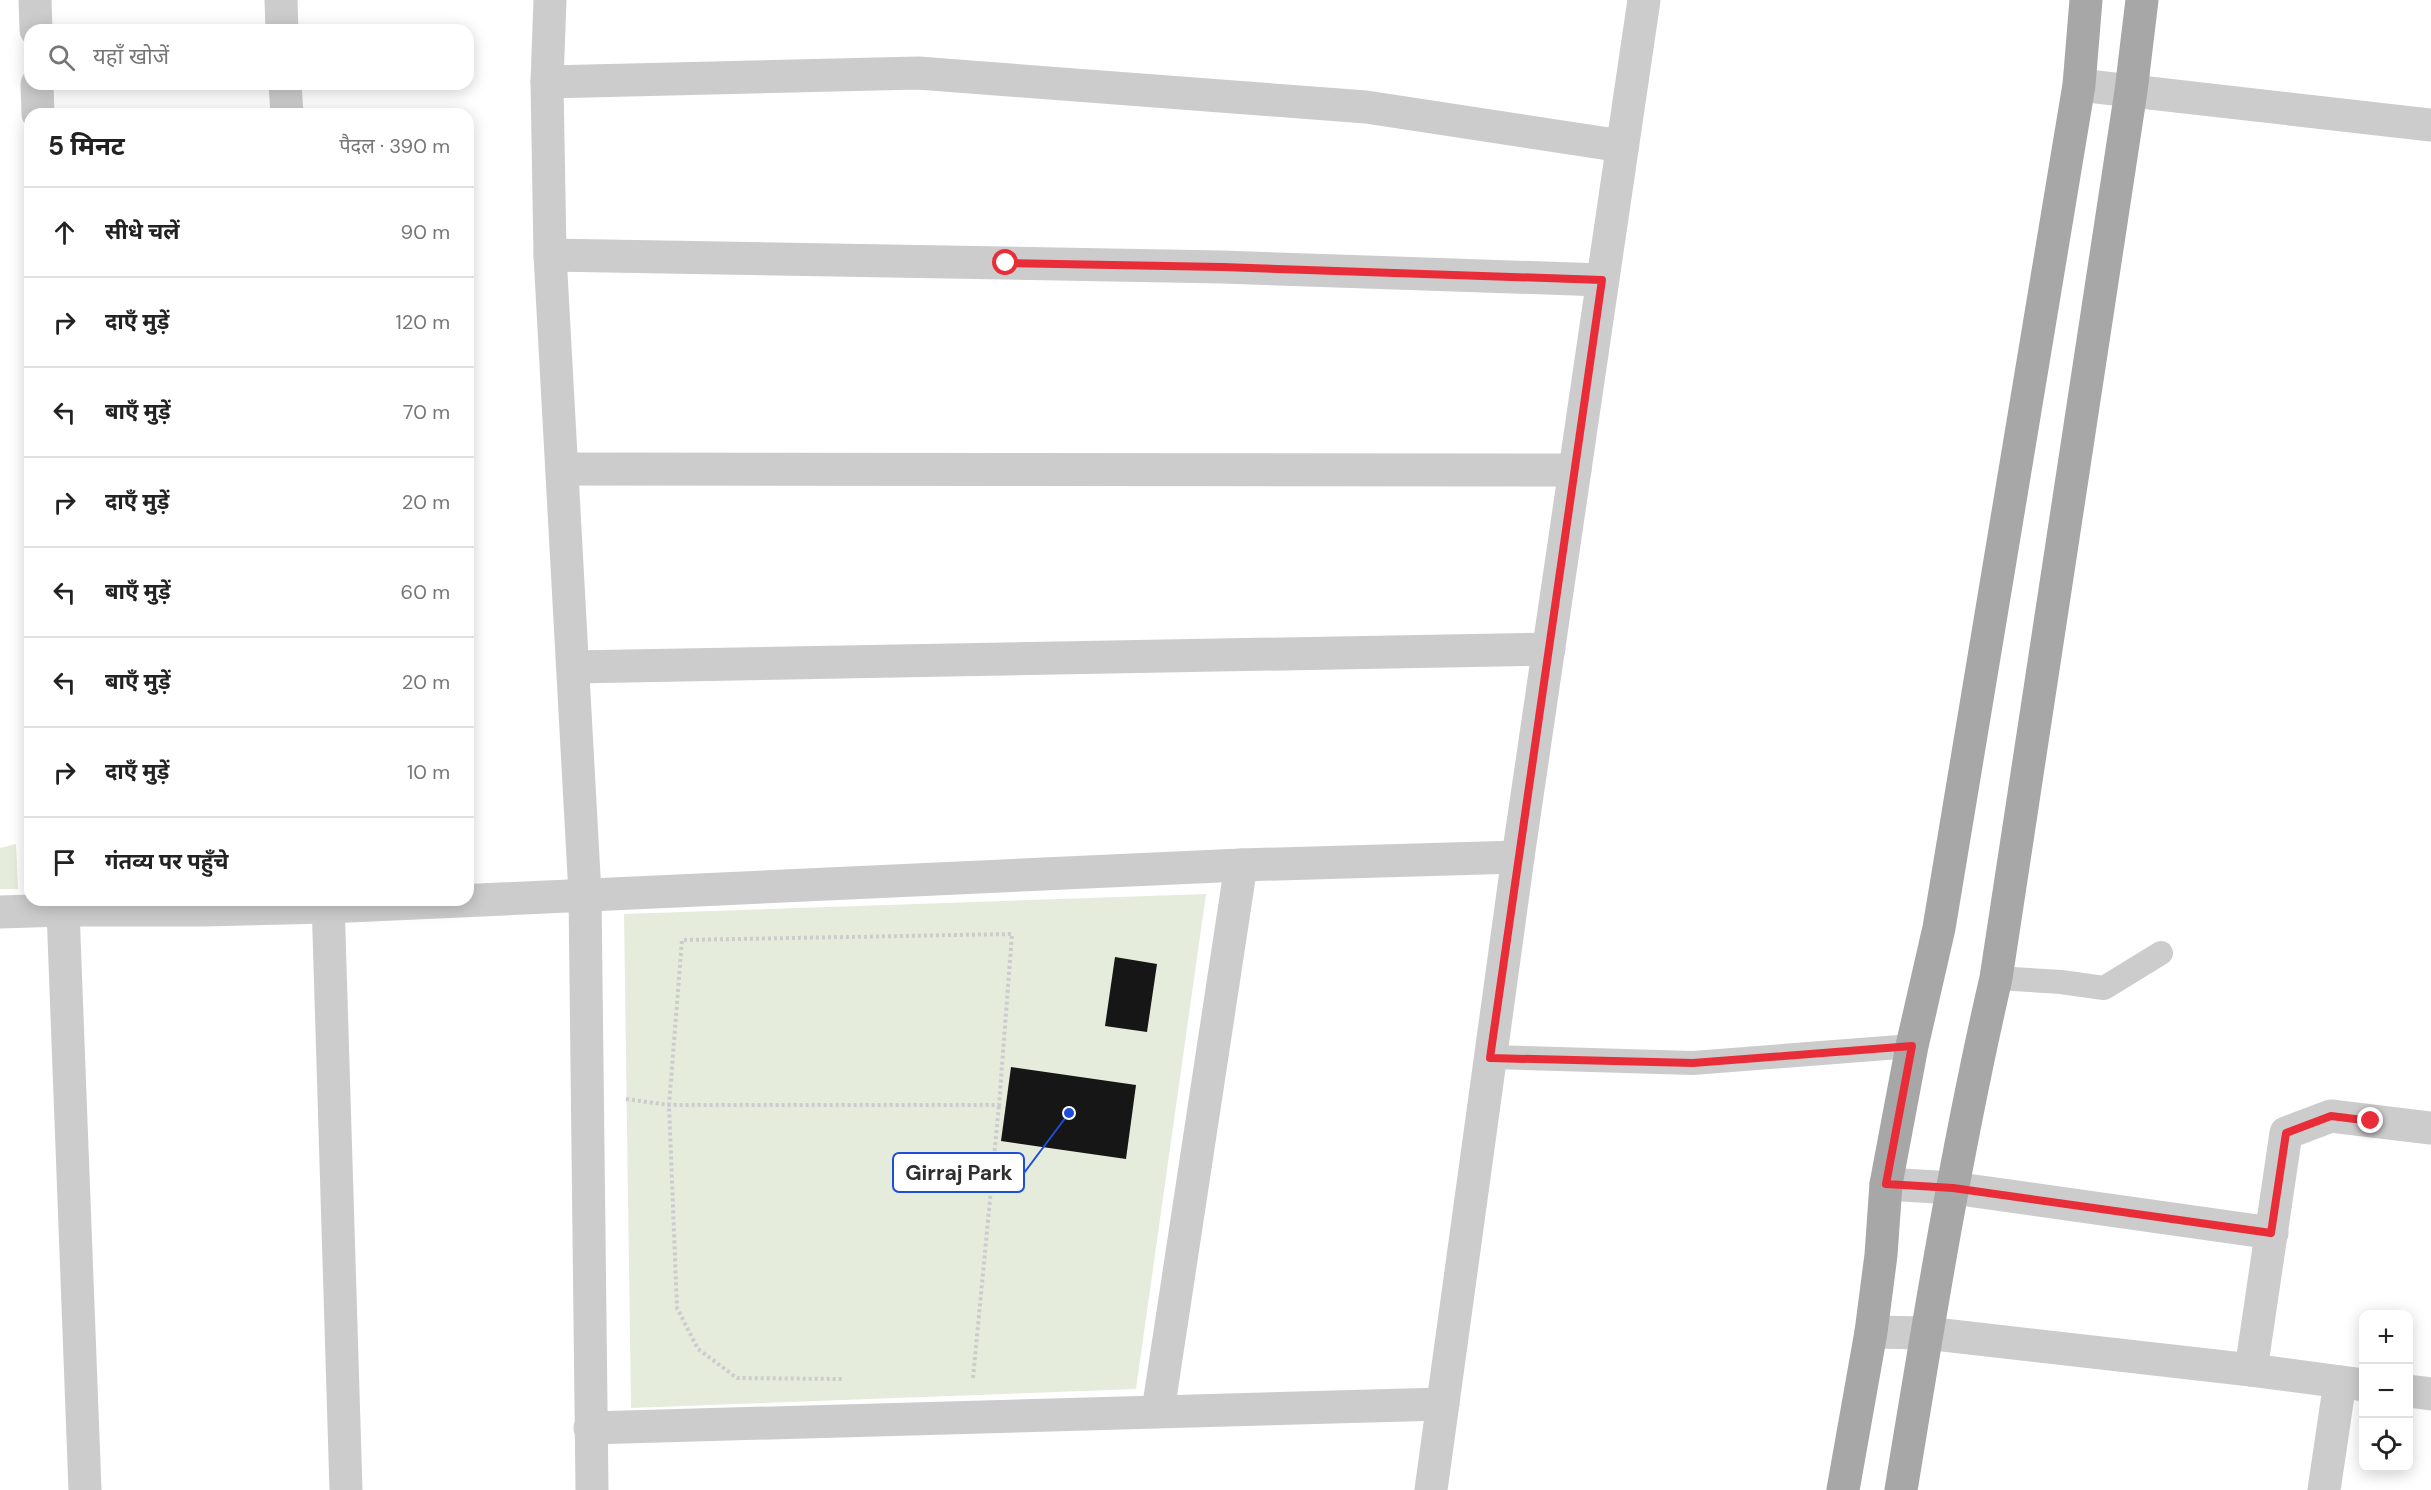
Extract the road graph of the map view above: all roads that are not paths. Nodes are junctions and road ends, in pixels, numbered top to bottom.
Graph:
1 (34, 0) edge
2 (281, 0) edge
3 (550, 0) edge
4 (1644, 0) edge
5 (2086, 0) edge
6 (2142, 0) edge
7 (36, 24) edge
8 (282, 24) edge
9 (547, 82) junction
10 (2079, 85) junction
11 (37, 90) edge
12 (285, 90) edge
13 (2131, 91) junction
14 (38, 108) edge
15 (287, 108) edge
16 (2431, 125) edge
17 (1622, 146) junction
18 (550, 255) junction
19 (1602, 280) junction
20 (562, 470) junction
21 (1575, 470) junction
22 (1549, 649) junction
23 (573, 667) junction
24 (1518, 857) junction
25 (1241, 865) junction
26 (585, 894) junction
27 (474, 898) edge
28 (54, 906) edge
29 (63, 906) edge
30 (328, 906) edge
31 (0, 912) edge
32 (2161, 953) dead end
33 (1996, 978) junction
34 (1912, 1046) junction
35 (1490, 1058) junction
36 (2431, 1128) edge
37 (1886, 1184) junction
38 (1953, 1188) junction
39 (2271, 1233) junction
40 (1871, 1332) junction
41 (1926, 1333) junction
42 (2252, 1370) junction
43 (2352, 1383) edge
44 (2413, 1392) edge
45 (2431, 1394) edge
46 (1443, 1404) junction
47 (1158, 1412) junction
48 (590, 1428) junction
49 (85, 1490) edge
50 (346, 1490) edge
51 (592, 1490) edge
52 (1431, 1490) edge
53 (1843, 1490) edge
54 (1901, 1490) edge
55 (2324, 1490) edge

1 - 7 street
2 - 8 street
3 - 9 street
4 - 17 street
5 - 10 main road
6 - 13 main road
9 - 17 street
9 - 18 street
10 - 13 street
10 - 34 main road
11 - 14 street
12 - 15 street
13 - 16 street
13 - 33 main road
17 - 19 street
18 - 19 street
18 - 20 street
19 - 21 street
20 - 21 street
20 - 23 street
21 - 22 street
22 - 23 street
22 - 24 street
23 - 26 street
24 - 25 street
24 - 35 street
25 - 26 street
25 - 47 street
26 - 27 street
26 - 48 street
28 - 31 street
29 - 49 street
30 - 50 street
32 - 33 lane
33 - 38 main road
34 - 35 lane
34 - 37 main road
35 - 46 street
36 - 39 street
37 - 38 street
37 - 40 main road
38 - 39 street
38 - 41 main road
39 - 42 street
40 - 41 street
40 - 53 main road
41 - 42 street
41 - 54 main road
42 - 43 street
43 - 55 street
44 - 45 street
46 - 47 street
46 - 52 street
47 - 48 street
48 - 51 street

